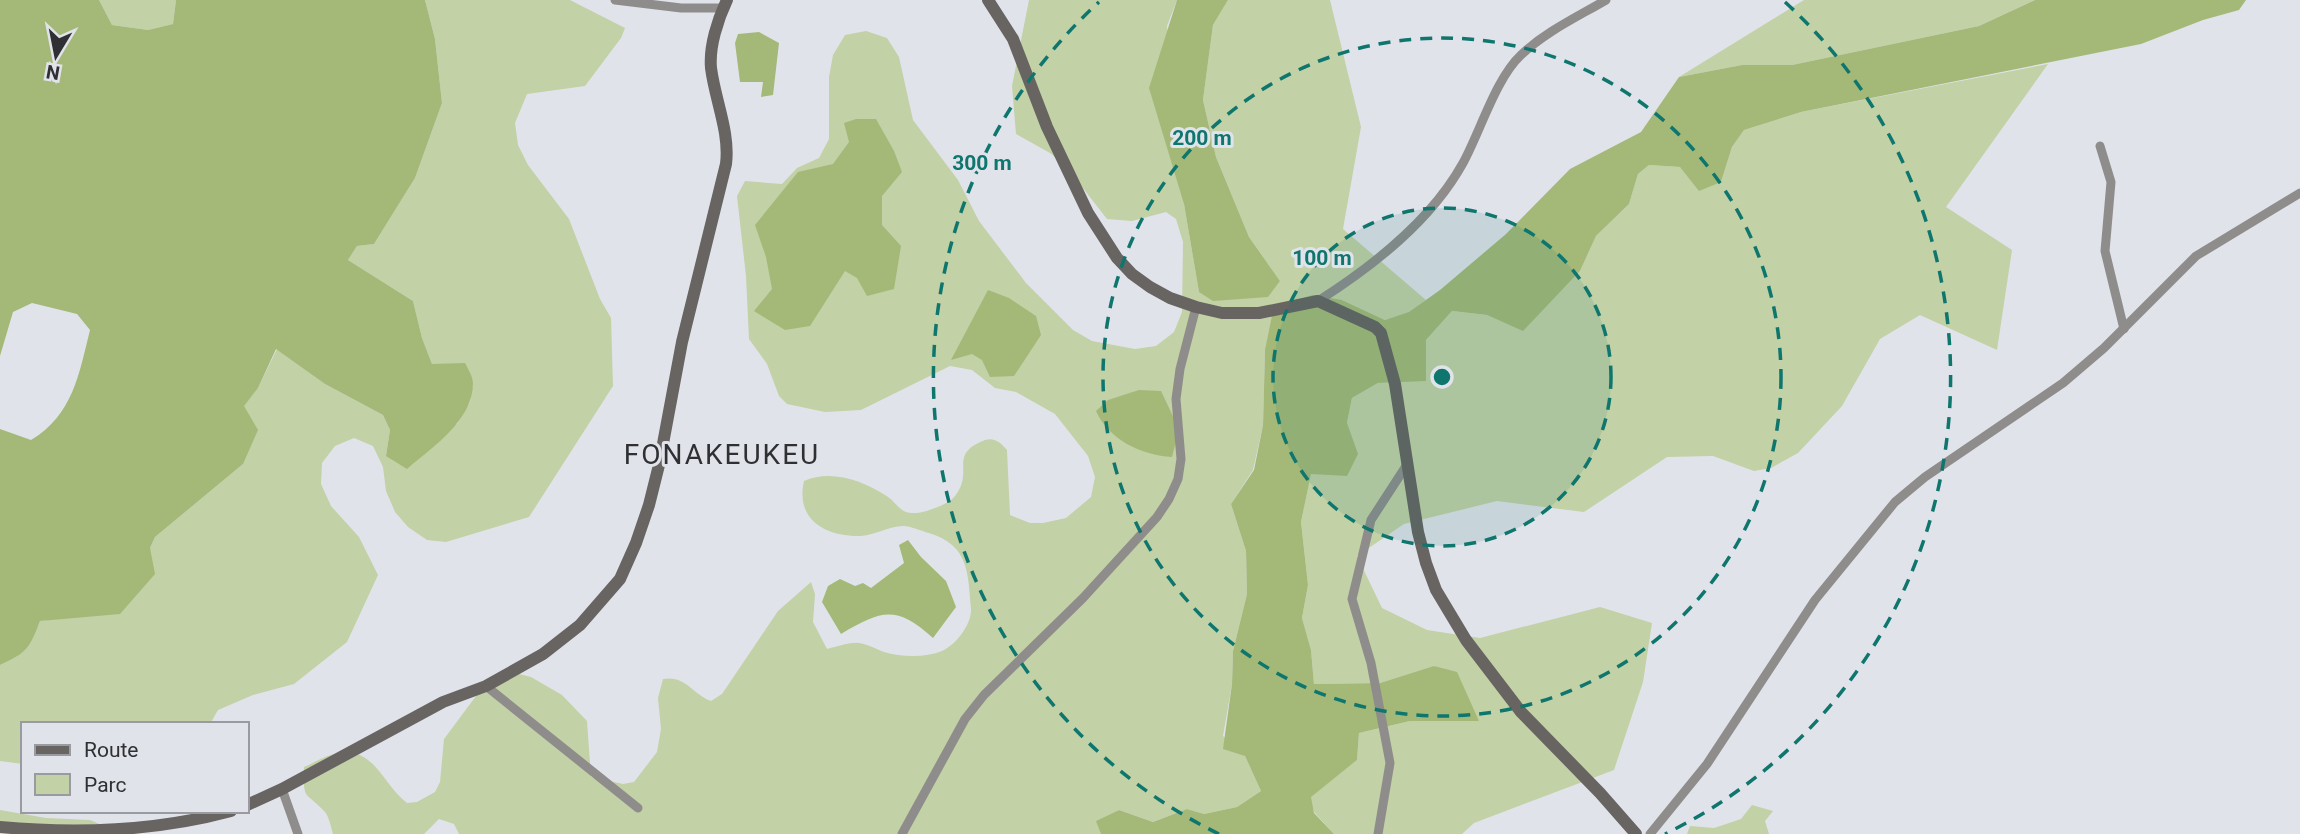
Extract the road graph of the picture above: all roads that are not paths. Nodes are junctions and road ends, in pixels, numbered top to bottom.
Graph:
1 (614, 0) edge
2 (988, 0) edge
3 (1606, 0) edge
4 (726, 4) edge
5 (2100, 146) dead end
6 (2300, 193) edge
7 (1318, 301) junction
8 (1196, 307) junction
9 (2123, 329) junction
10 (1409, 462) junction
11 (486, 686) junction
12 (282, 789) junction
13 (248, 806) edge
14 (638, 808) dead end
15 (222, 813) edge
16 (0, 827) edge
17 (298, 834) edge
18 (902, 834) edge
19 (1378, 834) edge
20 (1636, 834) edge
21 (1650, 834) edge

1 - 4 street
2 - 8 street
3 - 7 street
4 - 11 street
5 - 9 street
6 - 9 street
7 - 8 street
7 - 10 street
8 - 18 street
9 - 21 street
10 - 19 street
10 - 20 street
11 - 12 street
11 - 14 street
12 - 13 street
12 - 17 street
15 - 16 street

